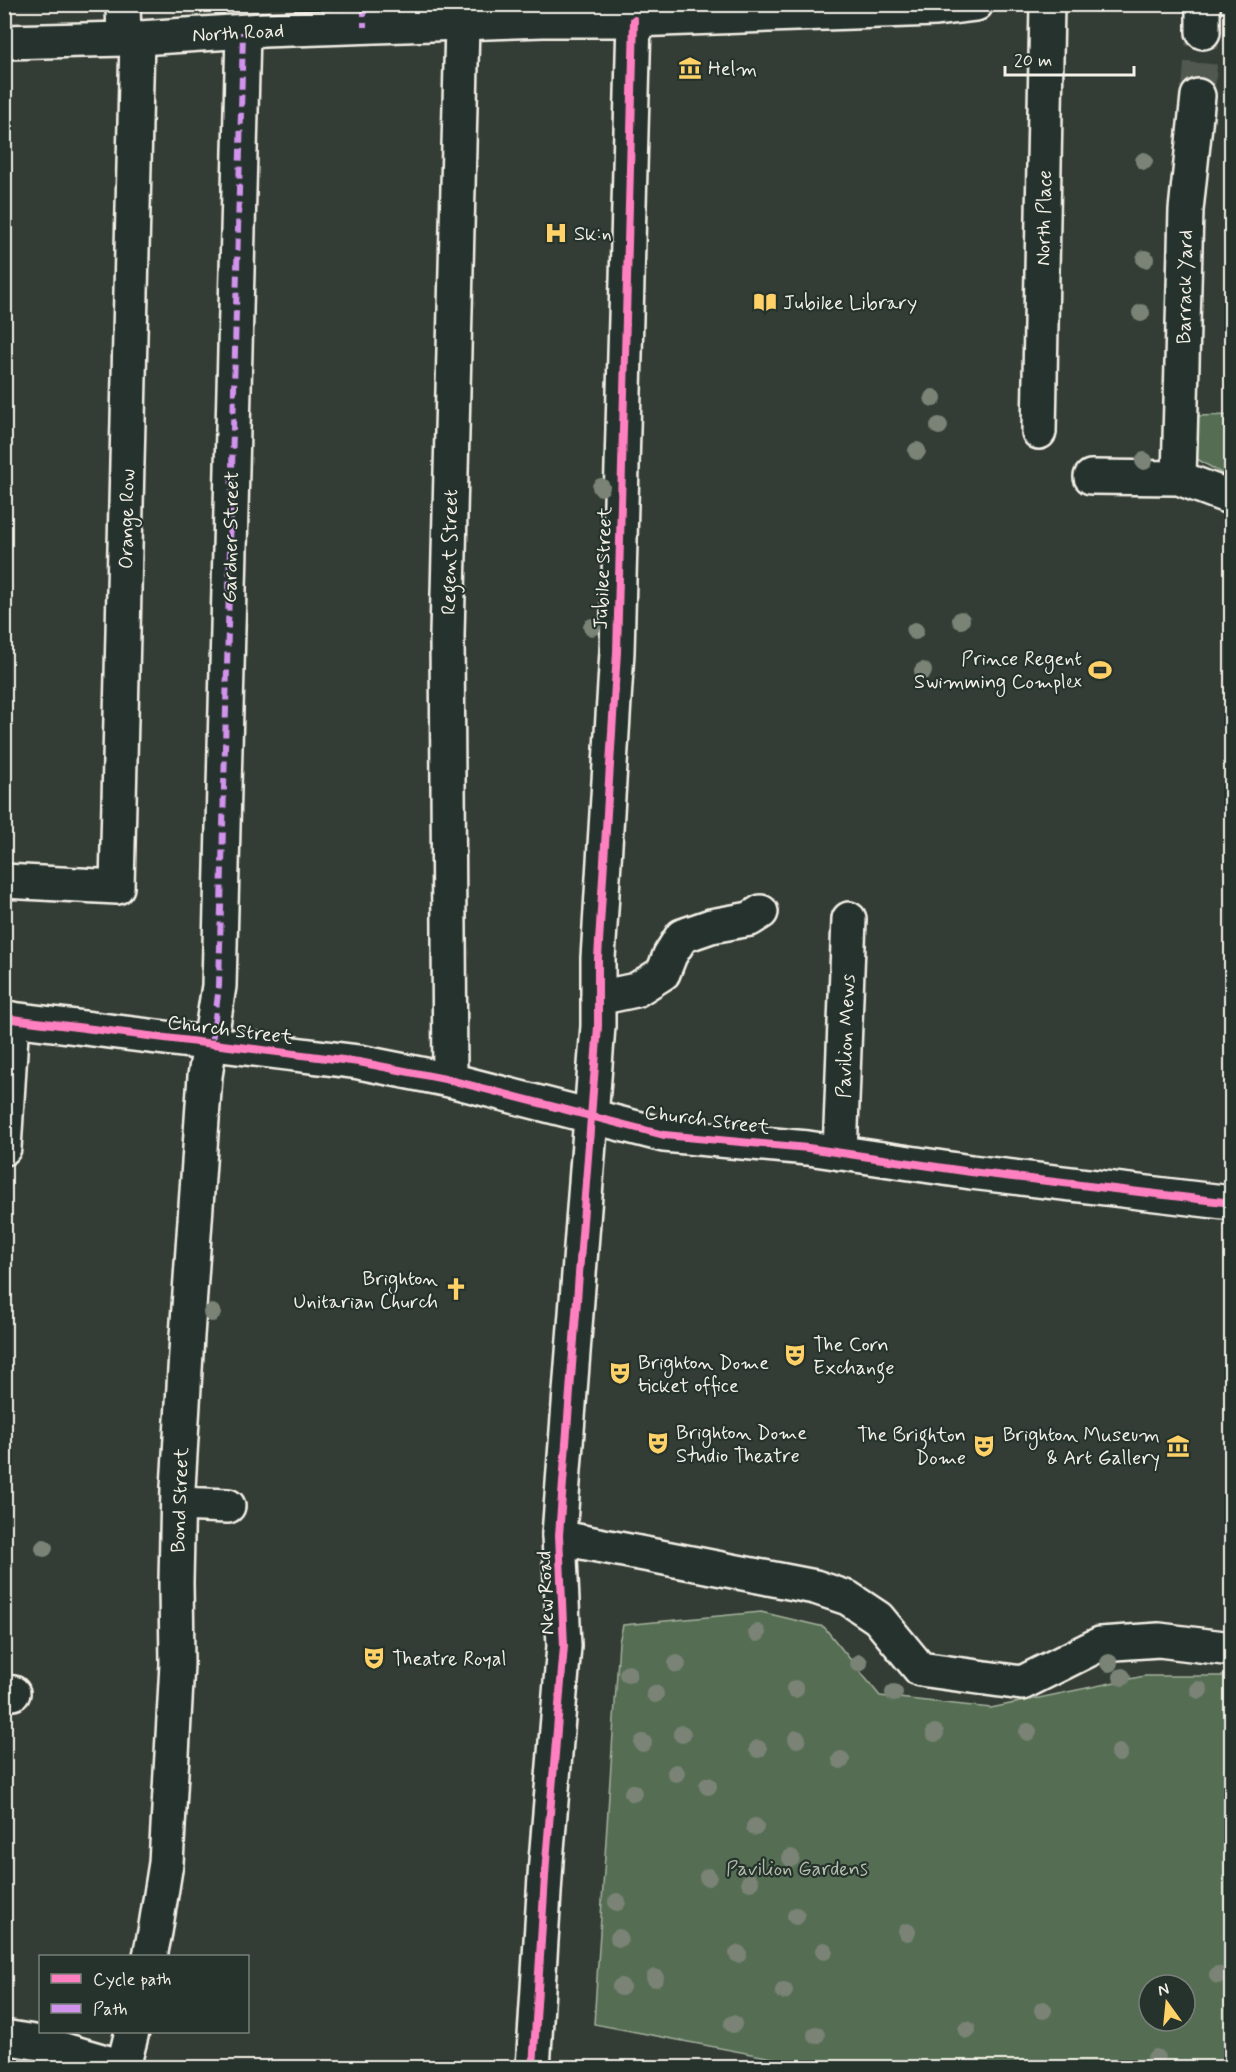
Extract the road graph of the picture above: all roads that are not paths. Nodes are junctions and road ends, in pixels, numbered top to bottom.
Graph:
1 (123, 4) edge
2 (976, 4) edge
3 (1047, 4) edge
4 (936, 7) edge
5 (726, 10) edge
6 (543, 12) edge
7 (364, 16) edge
8 (634, 20) junction
9 (462, 24) junction
10 (243, 32) junction
11 (131, 38) junction
12 (4, 42) edge
13 (1198, 96) tunnel mouth
14 (1040, 432) dead end
15 (1091, 477) dead end
16 (1179, 478) junction
17 (1232, 498) edge
18 (4, 881) edge
19 (761, 912) dead end
20 (849, 919) dead end
21 (598, 998) junction
22 (8, 1018) edge
23 (212, 1042) junction
24 (450, 1080) junction
25 (591, 1116) junction
26 (4, 1148) edge
27 (840, 1153) junction
28 (1232, 1203) edge
29 (178, 1504) junction
30 (228, 1506) dead end
31 (559, 1535) junction
32 (1232, 1649) edge
33 (150, 1955) edge
34 (132, 2033) edge
35 (4, 2037) edge
36 (41, 2055) edge
37 (125, 2067) edge
38 (533, 2067) edge

1 - 11 street
2 - 4 street, North Road
3 - 14 street, North Place
4 - 5 street, North Road
5 - 8 street, North Road
6 - 8 street, North Road
6 - 9 street, North Road
7 - 9 street, North Road
7 - 10 street, North Road
8 - 21 street, Jubilee Street
9 - 24 street, Regent Street
10 - 11 street, North Road
10 - 23 street, Gardner Street
11 - 12 street, North Road
11 - 18 street, Orange Row
13 - 16 street, Barrack Yard
15 - 16 street
16 - 17 street
19 - 21 street
20 - 27 street, Pavilion Mews
21 - 25 street, Jubilee Street
22 - 23 street, Church Street
22 - 26 street
23 - 24 street, Church Street
23 - 29 street, Bond Street
24 - 25 street, Church Street
25 - 27 street, Church Street
25 - 31 street, New Road
27 - 28 street, Church Street
29 - 30 street
29 - 33 street, Bond Street
31 - 32 street
31 - 38 street, New Road
34 - 37 street
35 - 36 street
36 - 37 street

